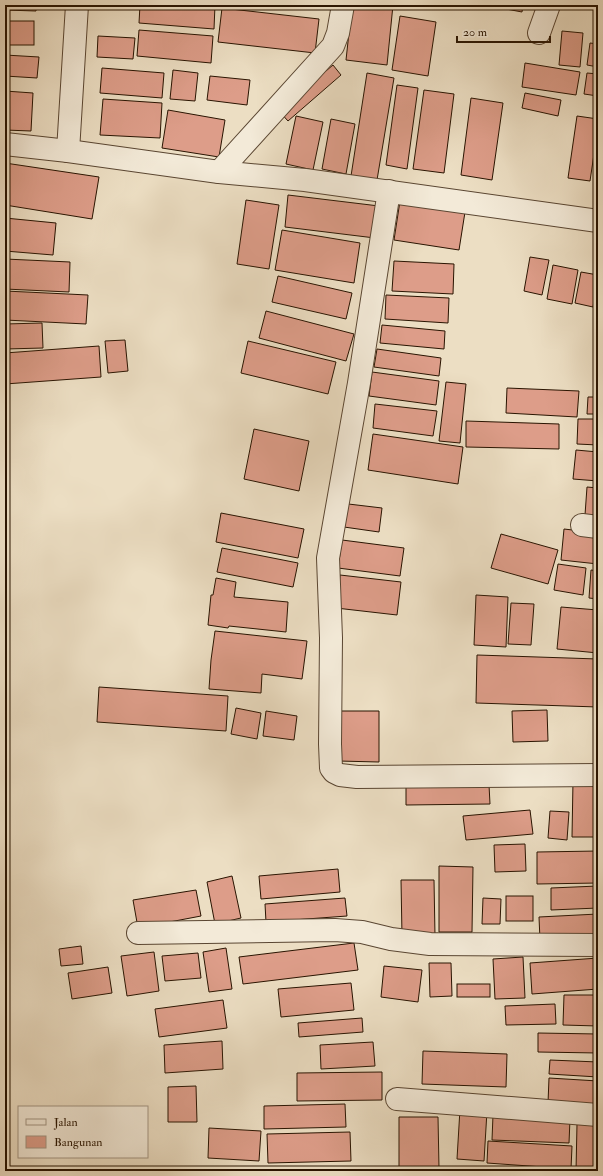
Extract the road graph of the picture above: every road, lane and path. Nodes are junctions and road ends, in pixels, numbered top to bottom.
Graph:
1 (78, 5) edge
2 (343, 5) edge
3 (549, 5) edge
4 (539, 33) dead end
5 (5, 144) edge
6 (68, 151) junction
7 (219, 172) junction
8 (389, 191) junction
9 (598, 220) edge
10 (598, 775) edge
11 (138, 933) dead end
12 (598, 946) edge
13 (398, 1099) dead end
14 (598, 1115) edge

1 - 6 street
2 - 7 street
3 - 4 street
5 - 6 street
6 - 7 street
7 - 8 street
8 - 9 street
8 - 10 street
11 - 12 street
13 - 14 street

